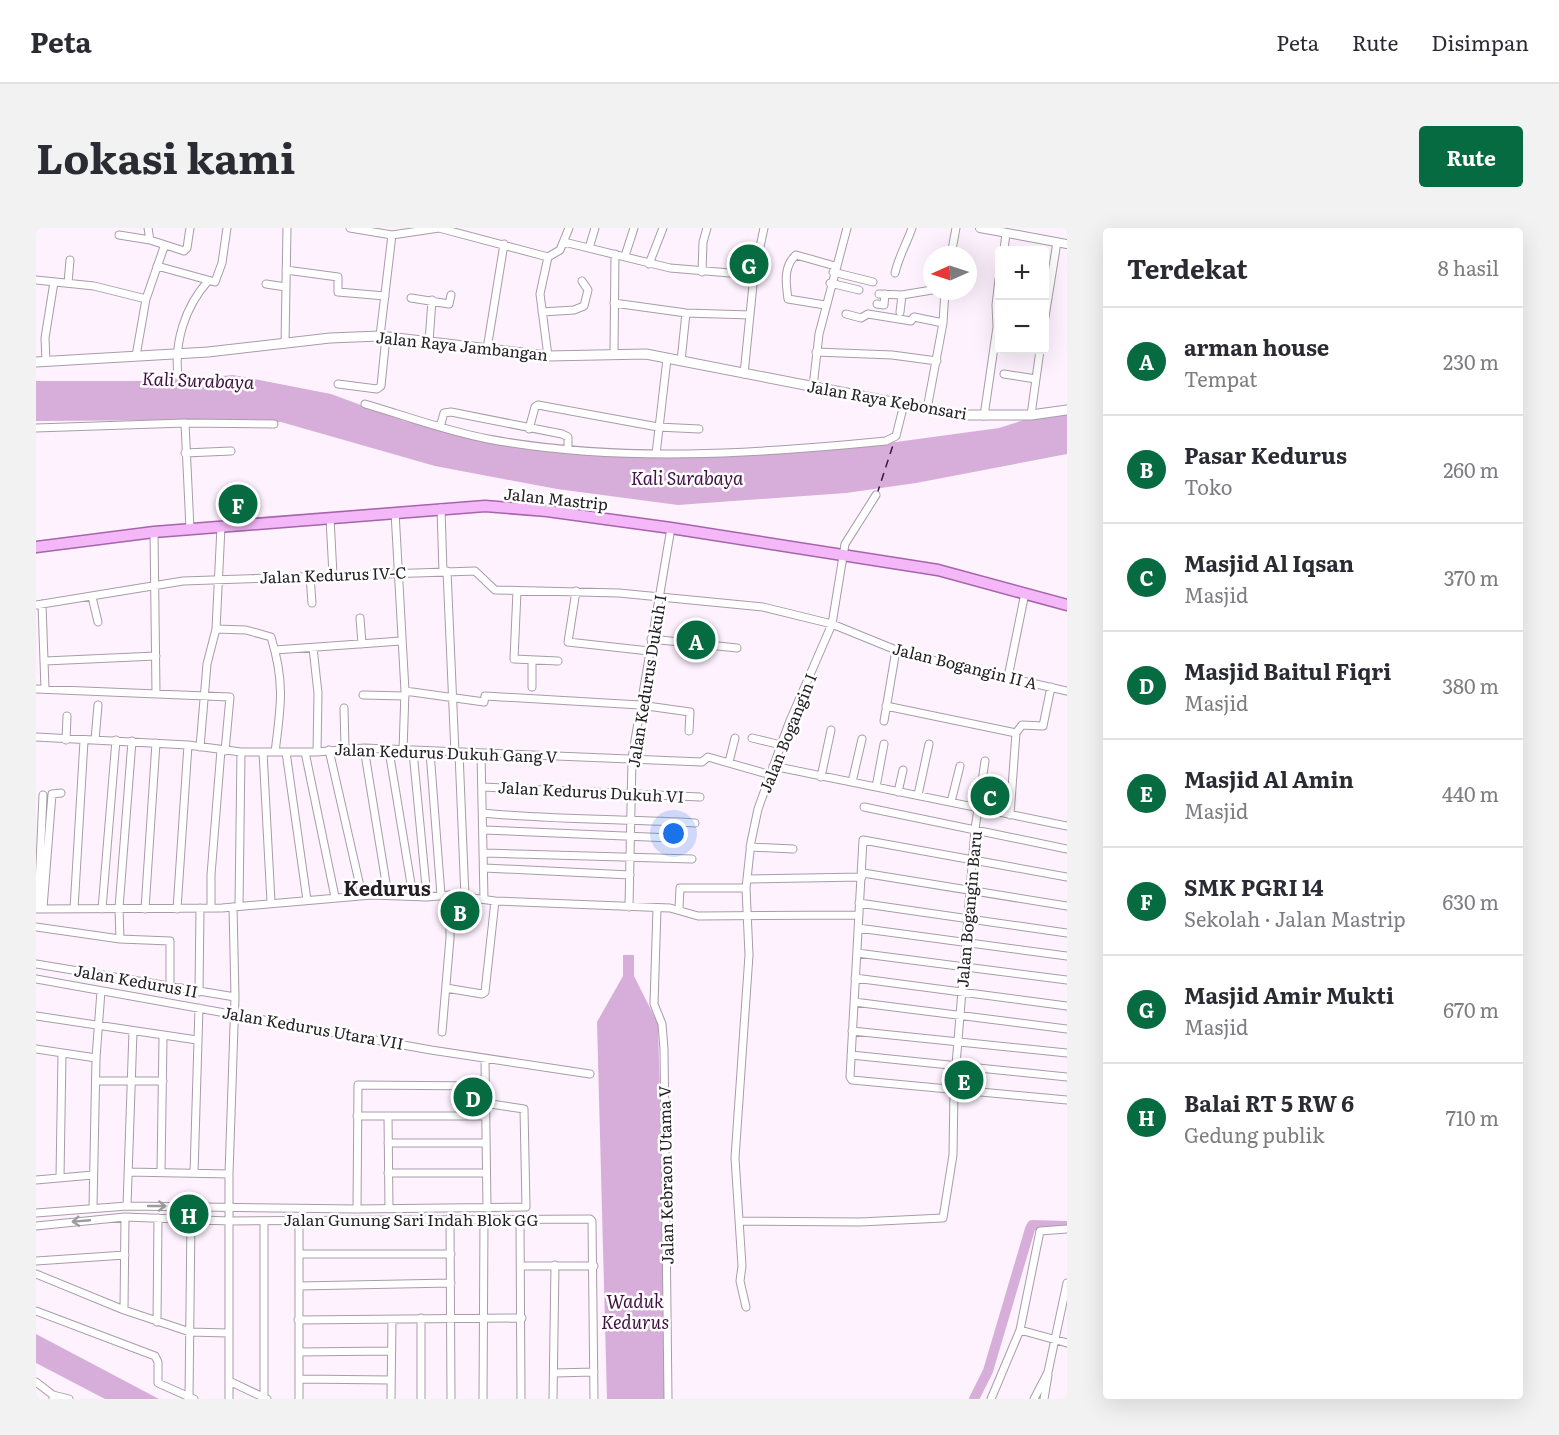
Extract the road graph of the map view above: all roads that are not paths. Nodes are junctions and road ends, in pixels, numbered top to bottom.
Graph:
1 (148, 228) edge
2 (190, 228) edge
3 (227, 228) edge
4 (287, 228) edge
5 (350, 228) edge
6 (439, 228) edge
7 (569, 228) edge
8 (595, 228) edge
9 (634, 228) edge
10 (663, 228) edge
11 (707, 228) edge
12 (764, 228) edge
13 (847, 228) edge
14 (912, 228) edge
15 (956, 228) edge
16 (980, 228) edge
17 (1006, 233) junction
18 (1034, 233) edge
19 (119, 235) dead end
20 (392, 235) junction
21 (150, 240) junction
22 (1064, 241) edge
23 (564, 242) junction
24 (504, 244) junction
25 (953, 246) edge
26 (1004, 246) edge
27 (164, 247) junction
28 (589, 248) junction
29 (615, 254) junction
30 (625, 256) junction
31 (548, 257) junction
32 (70, 260) dead end
33 (649, 264) junction
34 (157, 267) junction
35 (834, 269) junction
36 (286, 270) junction
37 (702, 272) junction
38 (895, 273) dead end
39 (754, 275) junction
40 (36, 280) edge
41 (208, 281) junction
42 (582, 281) dead end
43 (54, 282) junction
44 (873, 282) dead end
45 (68, 283) junction
46 (831, 283) junction
47 (266, 284) dead end
48 (286, 287) junction
49 (859, 290) dead end
50 (923, 292) edge
51 (451, 295) dead end
52 (902, 295) junction
53 (385, 296) junction
54 (411, 298) dead end
55 (146, 300) junction
56 (432, 300) junction
57 (944, 300) edge
58 (1048, 300) edge
59 (614, 303) junction
60 (877, 304) dead end
61 (825, 305) junction
62 (542, 312) junction
63 (900, 312) dead end
64 (686, 313) junction
65 (846, 314) dead end
66 (750, 315) junction
67 (943, 323) junction
68 (383, 336) junction
69 (429, 342) junction
70 (995, 344) edge
71 (285, 345) junction
72 (487, 349) junction
73 (816, 352) junction
74 (614, 353) junction
75 (177, 354) junction
76 (1039, 354) edge
77 (136, 356) junction
78 (548, 356) junction
79 (667, 359) junction
80 (46, 361) junction
81 (681, 361) junction
82 (937, 361) junction
83 (36, 362) edge
84 (744, 374) junction
85 (1004, 374) dead end
86 (178, 376) dead end
87 (1036, 379) junction
88 (338, 384) dead end
89 (813, 387) junction
90 (366, 404) dead end
91 (904, 404) junction
92 (927, 409) junction
93 (1067, 410) edge
94 (1031, 415) junction
95 (984, 416) junction
96 (185, 423) junction
97 (274, 424) dead end
98 (440, 427) junction
99 (658, 427) junction
100 (36, 428) edge
101 (529, 429) junction
102 (699, 429) dead end
103 (568, 449) junction
104 (231, 451) dead end
105 (185, 453) junction
106 (656, 454) junction
107 (876, 495) dead end
108 (441, 508) junction
109 (395, 512) junction
110 (330, 518) junction
111 (221, 527) junction
112 (671, 528) junction
113 (190, 529) junction
114 (154, 532) junction
115 (36, 547) edge
116 (842, 554) junction
117 (445, 572) junction
118 (398, 573) junction
119 (333, 575) junction
120 (310, 576) junction
121 (218, 580) junction
122 (153, 585) junction
123 (517, 591) junction
124 (576, 591) junction
125 (1025, 593) junction
126 (660, 596) junction
127 (92, 597) junction
128 (312, 603) dead end
129 (39, 605) edge
130 (1067, 605) edge
131 (360, 618) dead end
132 (98, 622) dead end
133 (832, 624) junction
134 (216, 629) junction
135 (651, 639) junction
136 (401, 641) junction
137 (362, 644) junction
138 (313, 648) junction
139 (737, 648) dead end
140 (275, 650) junction
141 (896, 650) junction
142 (649, 651) junction
143 (156, 656) junction
144 (45, 661) junction
145 (532, 661) junction
146 (558, 662) dead end
147 (1008, 677) junction
148 (532, 687) dead end
149 (1052, 687) junction
150 (36, 689) edge
151 (45, 689) junction
152 (1067, 691) edge
153 (156, 693) junction
154 (405, 694) junction
155 (203, 695) junction
156 (363, 695) dead end
157 (453, 696) junction
158 (98, 705) dead end
159 (640, 705) junction
160 (886, 706) junction
161 (344, 708) dead end
162 (67, 716) dead end
163 (884, 722) dead end
164 (831, 730) dead end
165 (689, 731) dead end
166 (1016, 733) junction
167 (36, 737) edge
168 (735, 738) dead end
169 (752, 738) dead end
170 (862, 739) dead end
171 (66, 740) junction
172 (95, 740) junction
173 (116, 740) junction
174 (84, 741) junction
175 (132, 741) junction
176 (156, 743) junction
177 (884, 744) dead end
178 (929, 744) dead end
179 (188, 745) junction
180 (781, 745) junction
181 (200, 747) junction
182 (345, 748) junction
183 (364, 748) junction
184 (223, 750) junction
185 (330, 750) junction
186 (389, 751) junction
187 (403, 751) junction
188 (241, 752) junction
189 (263, 752) junction
190 (275, 752) junction
191 (285, 752) junction
192 (305, 752) junction
193 (317, 752) junction
194 (413, 752) junction
195 (430, 752) junction
196 (457, 753) junction
197 (481, 754) junction
198 (632, 758) junction
199 (985, 761) dead end
200 (729, 762) junction
201 (773, 766) junction
202 (960, 766) dead end
203 (903, 770) dead end
204 (771, 775) junction
205 (821, 777) junction
206 (852, 782) junction
207 (482, 787) junction
208 (876, 787) junction
209 (898, 792) junction
210 (61, 793) dead end
211 (631, 794) junction
212 (43, 795) dead end
213 (918, 795) junction
214 (700, 797) dead end
215 (951, 802) junction
216 (864, 807) dead end
217 (979, 809) junction
218 (483, 813) junction
219 (1010, 815) junction
220 (630, 819) junction
221 (694, 823) dead end
222 (1067, 826) edge
223 (975, 829) junction
224 (484, 830) junction
225 (630, 836) junction
226 (671, 838) dead end
227 (750, 847) junction
228 (793, 849) dead end
229 (1067, 849) edge
230 (485, 853) junction
231 (630, 856) junction
232 (972, 858) junction
233 (692, 859) dead end
234 (485, 868) junction
235 (630, 875) junction
236 (862, 875) junction
237 (1067, 877) edge
238 (747, 879) junction
239 (746, 888) junction
240 (971, 890) junction
241 (362, 895) junction
242 (388, 895) junction
243 (441, 895) junction
244 (450, 895) junction
245 (413, 896) junction
246 (334, 897) junction
247 (427, 897) junction
248 (465, 897) junction
249 (484, 899) junction
250 (307, 900) junction
251 (495, 901) junction
252 (271, 902) junction
253 (859, 903) junction
254 (1067, 906) edge
255 (236, 907) junction
256 (629, 907) junction
257 (119, 908) junction
258 (200, 908) junction
259 (212, 908) junction
260 (657, 908) junction
261 (39, 909) edge
262 (74, 909) junction
263 (102, 909) junction
264 (145, 909) junction
265 (177, 909) junction
266 (679, 909) junction
267 (747, 914) junction
268 (858, 915) junction
269 (969, 918) junction
270 (36, 927) edge
271 (858, 928) junction
272 (1067, 933) edge
273 (120, 939) junction
274 (967, 943) junction
275 (857, 953) junction
276 (1067, 956) edge
277 (36, 964) edge
278 (965, 967) junction
279 (855, 978) junction
280 (36, 979) edge
281 (1067, 980) edge
282 (170, 987) junction
283 (446, 988) junction
284 (100, 991) junction
285 (199, 992) junction
286 (962, 992) junction
287 (235, 997) junction
288 (854, 1002) junction
289 (1067, 1006) edge
290 (199, 1008) junction
291 (235, 1014) junction
292 (961, 1015) junction
293 (36, 1016) edge
294 (98, 1025) junction
295 (1067, 1029) edge
296 (133, 1031) junction
297 (852, 1031) junction
298 (442, 1032) dead end
299 (164, 1036) junction
300 (197, 1040) junction
301 (959, 1042) junction
302 (36, 1049) edge
303 (1067, 1053) edge
304 (62, 1054) junction
305 (851, 1055) junction
306 (96, 1058) junction
307 (485, 1059) junction
308 (956, 1066) junction
309 (590, 1074) dead end
310 (1067, 1077) edge
311 (96, 1081) junction
312 (131, 1081) junction
313 (163, 1081) junction
314 (484, 1086) junction
315 (954, 1090) junction
316 (1067, 1100) edge
317 (484, 1103) junction
318 (357, 1116) junction
319 (388, 1116) junction
320 (484, 1116) junction
321 (388, 1143) junction
322 (485, 1143) junction
323 (128, 1172) junction
324 (161, 1172) junction
325 (194, 1173) junction
326 (388, 1173) junction
327 (486, 1173) junction
328 (229, 1174) junction
329 (93, 1175) junction
330 (60, 1177) junction
331 (36, 1180) edge
332 (127, 1206) junction
333 (230, 1206) junction
334 (93, 1208) junction
335 (487, 1208) junction
336 (357, 1209) junction
337 (389, 1209) junction
338 (36, 1213) edge
339 (125, 1217) junction
340 (158, 1218) junction
341 (191, 1218) junction
342 (450, 1218) junction
343 (299, 1220) junction
344 (484, 1220) junction
345 (229, 1221) junction
346 (264, 1221) junction
347 (520, 1221) junction
348 (739, 1225) junction
349 (36, 1226) edge
350 (1067, 1229) edge
351 (299, 1254) junction
352 (451, 1254) junction
353 (125, 1255) junction
354 (36, 1262) edge
355 (555, 1265) junction
356 (521, 1266) junction
357 (594, 1266) junction
358 (36, 1274) edge
359 (451, 1282) junction
360 (1067, 1283) edge
361 (299, 1286) junction
362 (746, 1307) dead end
363 (124, 1310) junction
364 (36, 1311) edge
365 (420, 1318) junction
366 (484, 1318) junction
367 (522, 1318) junction
368 (392, 1319) junction
369 (452, 1319) junction
370 (298, 1320) junction
371 (157, 1322) junction
372 (1020, 1330) junction
373 (190, 1332) junction
374 (228, 1333) junction
375 (1056, 1340) junction
376 (1067, 1343) edge
377 (391, 1351) junction
378 (299, 1352) junction
379 (554, 1372) junction
380 (594, 1372) junction
381 (1048, 1372) junction
382 (300, 1379) junction
383 (391, 1380) junction
384 (229, 1381) junction
385 (36, 1382) edge
386 (53, 1397) edge
387 (192, 1398) edge
388 (265, 1398) edge
389 (69, 1399) edge
390 (228, 1399) edge
391 (299, 1399) edge
392 (391, 1399) edge
393 (421, 1399) edge
394 (451, 1399) edge
395 (483, 1399) edge
396 (521, 1399) edge
397 (554, 1399) edge
398 (594, 1399) edge
399 (668, 1399) edge
400 (991, 1399) edge
401 (1034, 1399) edge
402 (1044, 1399) edge

1 - 21 street
2 - 27 street
3 - 41 street
4 - 36 street
5 - 20 street
6 - 20 street
6 - 24 street
7 - 23 street
8 - 28 street
9 - 30 street
10 - 33 street
11 - 37 street
12 - 39 street
13 - 35 street
14 - 38 street
15 - 25 street
16 - 17 street
17 - 18 street
17 - 26 street
18 - 22 street
19 - 21 street
20 - 53 street
21 - 27 street
22 - 58 street
23 - 28 street
23 - 31 street
24 - 31 street
24 - 72 street
27 - 34 street
28 - 29 street
29 - 30 street
29 - 59 street
30 - 33 street
31 - 62 street
32 - 45 street
33 - 37 street
34 - 41 street
34 - 55 street
35 - 44 street
35 - 46 street
35 - 61 street
36 - 48 street
36 - 53 street
37 - 39 street
39 - 66 street
40 - 43 street
41 - 75 street
42 - 62 street
43 - 45 street
43 - 80 street
45 - 55 street
46 - 49 street
46 - 61 street
47 - 48 street
48 - 71 street
50 - 52 street
51 - 56 street
52 - 60 street
52 - 63 street
53 - 68 street
54 - 56 street
55 - 77 street
56 - 69 street
57 - 67 street
59 - 64 street
59 - 74 street
61 - 73 street
62 - 78 street
64 - 66 street
64 - 81 street
65 - 67 street
66 - 84 street
67 - 82 street
68 - 69 main road, Jalan Raya Jambangan
68 - 71 main road, Jalan Raya Jambangan
68 - 88 street
69 - 72 main road, Jalan Raya Jambangan
70 - 95 street
71 - 75 main road, Jalan Raya Jambangan
72 - 78 main road, Jalan Raya Jambangan
73 - 82 street
73 - 89 street
74 - 78 main road, Jalan Raya Jambangan
74 - 79 main road, Jalan Raya Jambangan
75 - 77 main road, Jalan Raya Jambangan
75 - 86 street
76 - 87 street
77 - 80 main road, Jalan Raya Jambangan
79 - 81 main road, Jalan Raya Jambangan
79 - 99 street
80 - 83 main road, Jalan Raya Jambangan
81 - 84 main road, Jalan Raya Jambangan
82 - 92 street
84 - 89 main road, Jalan Raya Kebonsari
85 - 87 street
87 - 94 street
89 - 91 main road, Jalan Raya Kebonsari
90 - 98 street
91 - 92 main road, Jalan Raya Kebonsari
91 - 106 street
92 - 95 main road, Jalan Raya Kebonsari
93 - 94 main road, Jalan Raya Kebonsari
94 - 95 main road, Jalan Raya Kebonsari
96 - 97 street
96 - 100 street
96 - 105 street
98 - 101 street
98 - 103 street
99 - 101 street
99 - 102 street
99 - 106 street
101 - 103 street
103 - 106 street
104 - 105 street
105 - 113 street
107 - 116 street, Jalan Bogangin I
108 - 109 main road, Jalan Mastrip
108 - 112 main road, Jalan Mastrip
108 - 117 street
109 - 110 main road, Jalan Mastrip
109 - 118 street
110 - 111 main road, Jalan Mastrip
110 - 119 street
111 - 113 main road, Jalan Mastrip
111 - 121 street
112 - 116 main road, Jalan Mastrip
112 - 126 street, Jalan Kedurus Dukuh I
113 - 114 main road, Jalan Mastrip
114 - 115 main road, Jalan Mastrip
114 - 122 street
116 - 125 main road, Jalan Mastrip
116 - 133 street, Jalan Bogangin I
117 - 118 street, Jalan Kedurus IV-C
117 - 123 street, Jalan Kedurus IV-C
117 - 157 street
118 - 119 street, Jalan Kedurus IV-C
118 - 136 street
119 - 120 street, Jalan Kedurus IV-C
120 - 121 street, Jalan Kedurus IV-C
120 - 128 street
121 - 122 street
121 - 134 street
122 - 127 street
122 - 143 street
123 - 124 street, Jalan Kedurus IV-C
123 - 145 street
124 - 126 street, Jalan Kedurus IV-C
124 - 142 street
125 - 130 main road, Jalan Mastrip
125 - 147 street
126 - 133 street, Jalan Bogangin II A
126 - 135 street, Jalan Kedurus Dukuh I
127 - 129 street
127 - 132 street
129 - 144 street
131 - 137 street
133 - 141 street, Jalan Bogangin II A
133 - 180 street, Jalan Bogangin I
134 - 140 street
134 - 155 street
135 - 139 street
135 - 142 street, Jalan Kedurus Dukuh I
136 - 137 street
136 - 154 street
137 - 138 street
138 - 140 street
138 - 193 street
140 - 190 street
141 - 147 street, Jalan Bogangin II A
141 - 160 street
142 - 159 street, Jalan Kedurus Dukuh I
143 - 144 street
143 - 153 street
144 - 151 street
145 - 146 street
145 - 148 street
147 - 149 street, Jalan Bogangin II A
149 - 152 street, Jalan Bogangin II A
149 - 166 street
150 - 151 street
151 - 153 street
153 - 155 street
154 - 156 street
154 - 157 street
154 - 187 street
155 - 181 street
155 - 184 street
157 - 159 street
157 - 196 street
158 - 172 street
159 - 165 street
159 - 198 street, Jalan Kedurus Dukuh I
160 - 163 street
160 - 166 street
161 - 182 street
162 - 171 street
164 - 205 street
166 - 219 street
167 - 171 street, Jalan Kedurus Dukuh Gang V
168 - 200 street
169 - 180 street
170 - 206 street
171 - 174 street, Jalan Kedurus Dukuh Gang V
172 - 173 street, Jalan Kedurus Dukuh Gang V
172 - 174 street, Jalan Kedurus Dukuh Gang V
173 - 175 street, Jalan Kedurus Dukuh Gang V
173 - 263 street
174 - 262 street
175 - 176 street, Jalan Kedurus Dukuh Gang V
175 - 257 street
176 - 179 street, Jalan Kedurus Dukuh Gang V
176 - 264 street
177 - 208 street
178 - 213 street
179 - 181 street, Jalan Kedurus Dukuh Gang V
179 - 265 street
180 - 201 street, Jalan Bogangin I
181 - 184 street, Jalan Kedurus Dukuh Gang V
182 - 183 street, Jalan Kedurus Dukuh Gang V
182 - 185 street, Jalan Kedurus Dukuh Gang V
183 - 186 street, Jalan Kedurus Dukuh Gang V
183 - 242 street
184 - 188 street, Jalan Kedurus Dukuh Gang V
184 - 259 street
185 - 193 street, Jalan Kedurus Dukuh Gang V
185 - 241 street
186 - 187 street, Jalan Kedurus Dukuh Gang V
186 - 245 street
187 - 194 street, Jalan Kedurus Dukuh Gang V
188 - 189 street, Jalan Kedurus Dukuh Gang V
188 - 255 street
189 - 190 street, Jalan Kedurus Dukuh Gang V
189 - 252 street
190 - 191 street, Jalan Kedurus Dukuh Gang V
191 - 192 street, Jalan Kedurus Dukuh Gang V
191 - 250 street
192 - 193 street, Jalan Kedurus Dukuh Gang V
192 - 246 street
194 - 195 street, Jalan Kedurus Dukuh Gang V
194 - 247 street
195 - 196 street, Jalan Kedurus Dukuh Gang V
195 - 243 street
196 - 197 street, Jalan Kedurus Dukuh Gang V
196 - 248 street
197 - 198 street, Jalan Kedurus Dukuh Gang V
197 - 207 street
198 - 200 street, Jalan Kedurus Dukuh Gang V
198 - 211 street, Jalan Kedurus Dukuh I
199 - 217 street
200 - 204 street, Jalan Kedurus Dukuh Gang V
201 - 204 street, Jalan Bogangin I
201 - 205 street, Jalan Bogangin Baru
202 - 215 street
203 - 209 street
204 - 227 street, Jalan Bogangin I
205 - 206 street, Jalan Bogangin Baru
206 - 208 street, Jalan Bogangin Baru
207 - 211 street, Jalan Kedurus Dukuh VI
207 - 218 street
208 - 209 street, Jalan Bogangin Baru
209 - 213 street, Jalan Bogangin Baru
210 - 261 street
211 - 214 street, Jalan Kedurus Dukuh VI
211 - 220 street, Jalan Kedurus Dukuh I
212 - 261 street
213 - 215 street, Jalan Bogangin Baru
215 - 217 street, Jalan Bogangin Baru
216 - 223 street
217 - 219 street
217 - 223 street, Jalan Bogangin Baru
218 - 220 street
218 - 224 street
219 - 222 street
220 - 221 street
220 - 225 street, Jalan Kedurus Dukuh I
223 - 229 street
223 - 232 street, Jalan Bogangin Baru
224 - 225 street
224 - 230 street
225 - 226 street
225 - 231 street, Jalan Kedurus Dukuh I
227 - 228 street
227 - 238 street, Jalan Bogangin I
230 - 231 street
230 - 234 street
231 - 233 street
231 - 235 street, Jalan Kedurus Dukuh I
232 - 236 street
232 - 237 street
232 - 240 street, Jalan Bogangin Baru
234 - 235 street
234 - 249 street
235 - 256 street, Jalan Kedurus Dukuh I
236 - 238 street
236 - 240 street
236 - 253 street
238 - 239 street, Jalan Bogangin I
239 - 266 street
239 - 267 street, Jalan Bogangin I
240 - 254 street
240 - 269 street, Jalan Bogangin Baru
241 - 242 street
241 - 246 street
242 - 245 street
243 - 244 street
243 - 247 street
244 - 248 street
244 - 283 street
245 - 247 street
246 - 250 street
248 - 249 street
249 - 251 street
250 - 252 street
251 - 256 street
251 - 283 street
252 - 255 street
253 - 268 street
253 - 269 street
255 - 259 street
255 - 287 street
256 - 260 street
257 - 263 street
257 - 264 street
257 - 273 street
258 - 259 street
258 - 265 street
258 - 285 street
260 - 266 street
260 - 399 street, Jalan Kebraon Utama V
261 - 262 street
262 - 263 street
264 - 265 street
266 - 267 street
267 - 268 street
267 - 348 street, Jalan Bogangin I
268 - 271 street
269 - 272 street
269 - 274 street, Jalan Bogangin Baru
270 - 273 street
271 - 274 street
271 - 275 street
273 - 282 street
274 - 276 street
274 - 278 street, Jalan Bogangin Baru
275 - 278 street
275 - 279 street
277 - 282 street, Jalan Kedurus II
278 - 281 street
278 - 286 street, Jalan Bogangin Baru
279 - 286 street
279 - 288 street
280 - 284 street, Jalan Kedurus Utara VII
282 - 285 street, Jalan Kedurus II
283 - 298 street
284 - 290 street, Jalan Kedurus Utara VII
284 - 294 street
285 - 287 street, Jalan Kedurus II
286 - 289 street
286 - 292 street, Jalan Bogangin Baru
287 - 291 street
288 - 292 street
288 - 297 street
290 - 291 street, Jalan Kedurus Utara VII
290 - 300 street
291 - 307 street, Jalan Kedurus Utara VII
291 - 328 street
292 - 295 street
292 - 301 street, Jalan Bogangin Baru
293 - 294 street
294 - 296 street
294 - 306 street
296 - 299 street
296 - 312 street
297 - 301 street
297 - 305 street
299 - 300 street
299 - 313 street
300 - 325 street
301 - 303 street
301 - 308 street, Jalan Bogangin Baru
302 - 304 street
304 - 306 street
304 - 330 street
305 - 308 street
305 - 315 street
306 - 311 street
307 - 309 street, Jalan Kedurus Utara VII
307 - 314 street
308 - 310 street
308 - 315 street, Jalan Bogangin Baru
311 - 312 street
311 - 329 street
312 - 313 street
312 - 323 street
313 - 324 street
314 - 317 street
314 - 318 street
315 - 316 street
315 - 348 street, Jalan Bogangin Baru
317 - 320 street
317 - 335 street
318 - 319 street
318 - 336 street
319 - 320 street
319 - 321 street
320 - 322 street
321 - 322 street
321 - 326 street
322 - 327 street
323 - 324 street
323 - 332 street
324 - 325 street
325 - 328 street
326 - 327 street
326 - 337 street
327 - 335 street
328 - 333 street
329 - 330 street
329 - 334 street
330 - 331 street
332 -> 333 street
332 - 334 street
333 - 336 street
333 - 345 street
334 - 338 street
335 - 337 street
336 - 337 street
339 - 340 street, Jalan Gunung Sari Indah Blok GG
339 -> 349 street, Jalan Gunung Sari Indah Blok GG
339 - 353 street
340 - 341 street, Jalan Gunung Sari Indah Blok GG
340 - 371 street
341 - 345 street, Jalan Gunung Sari Indah Blok GG
341 - 373 street
342 - 343 street, Jalan Gunung Sari Indah Blok GG
342 - 344 street, Jalan Gunung Sari Indah Blok GG
342 - 352 street
343 - 346 street, Jalan Gunung Sari Indah Blok GG
343 - 351 street
344 - 347 street, Jalan Gunung Sari Indah Blok GG
344 - 366 street
345 - 346 street, Jalan Gunung Sari Indah Blok GG
345 - 374 street
346 - 388 street
347 - 356 street
347 - 357 street, Jalan Gunung Sari Indah Blok GG
348 - 362 street, Jalan Bogangin I
350 - 372 street
351 - 352 street
351 - 361 street
352 - 359 street
353 - 354 street
353 - 363 street
355 - 356 street
355 - 357 street
355 - 379 street
356 - 367 street
357 - 380 street
358 - 363 street
359 - 361 street
359 - 369 street
360 - 375 street
361 - 370 street
363 - 371 street
364 - 387 street
365 - 368 street
365 - 369 street
365 - 393 street
366 - 367 street
366 - 369 street
366 - 395 street
367 - 396 street
368 - 370 street
368 - 377 street
369 - 394 street
370 - 378 street
371 - 373 street
372 - 375 street
372 - 400 street
373 - 374 street
373 - 387 street
374 - 384 street
375 - 376 street
375 - 381 street
377 - 378 street
377 - 383 street
378 - 382 street
379 - 380 street
379 - 397 street
380 - 398 street
381 - 401 street
381 - 402 street
382 - 383 street
382 - 391 street
383 - 392 street
384 - 388 street
384 - 390 street
385 - 386 street
386 - 389 street

